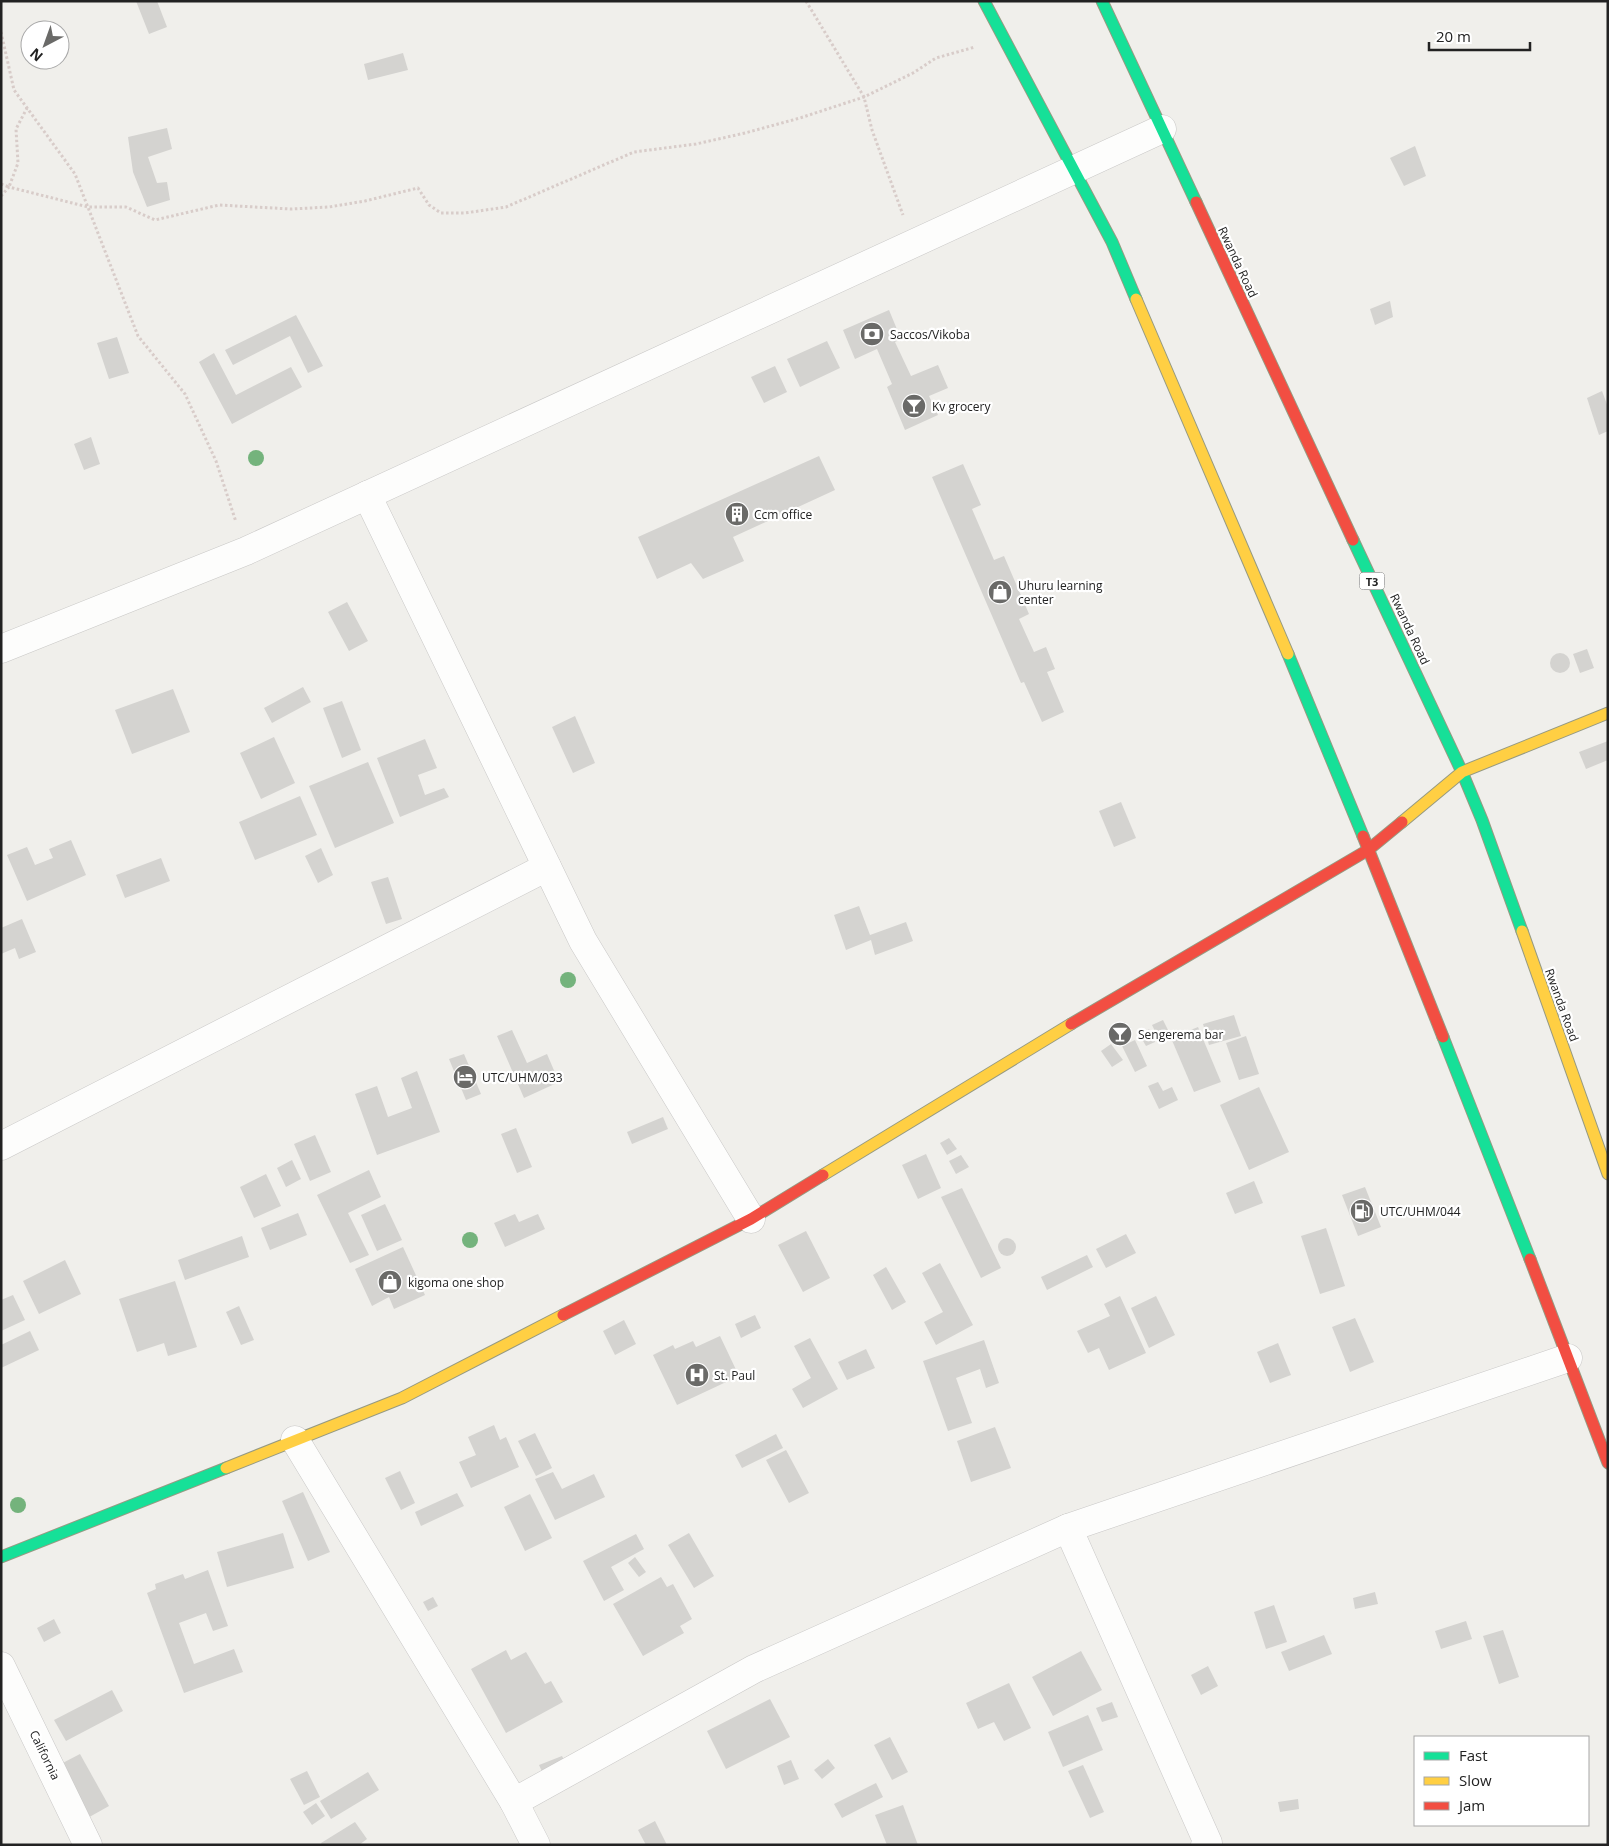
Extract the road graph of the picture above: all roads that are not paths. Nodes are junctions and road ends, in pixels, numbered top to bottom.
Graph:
1 (984, 1) edge
2 (1102, 1) edge
3 (1162, 129) junction
4 (1074, 171) junction
5 (367, 495) junction
6 (1, 649) edge
7 (1608, 713) edge
8 (1462, 772) junction
9 (1368, 850) junction
10 (547, 867) junction
11 (1, 1146) edge
12 (1608, 1174) edge
13 (751, 1219) junction
14 (1568, 1358) junction
15 (295, 1440) junction
16 (1608, 1463) edge
17 (1068, 1528) junction
18 (1, 1557) edge
19 (1, 1666) edge
20 (514, 1802) junction
21 (1207, 1844) edge
22 (88, 1845) edge
23 (536, 1845) edge

1 - 4 main road
2 - 3 main road, Rwanda Road / T3
3 - 4 street
3 - 8 main road, Rwanda Road / T3
4 - 5 street
4 - 9 main road
5 - 6 street
5 - 10 street
7 - 8 main road
8 - 9 main road
8 - 12 main road, Rwanda Road / T3
9 - 13 main road
9 - 14 main road
10 - 11 street
10 - 13 street
13 - 15 main road
14 - 16 main road
14 - 17 street
15 - 18 main road
15 - 20 street
17 - 20 street
17 - 21 street
19 - 22 street, California
20 - 23 street

